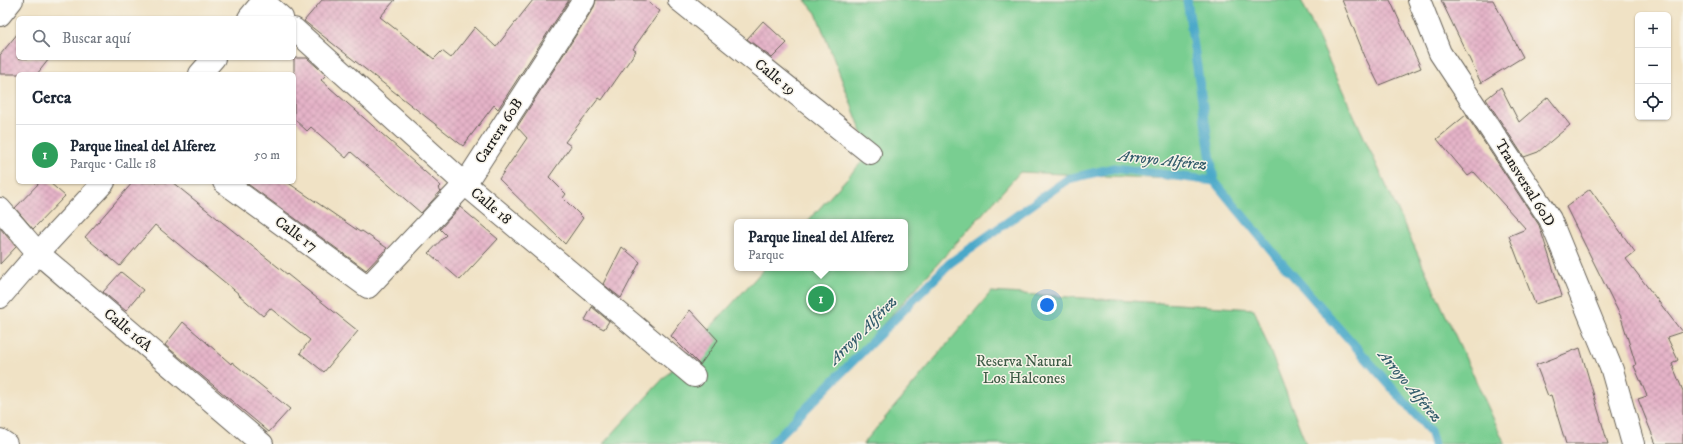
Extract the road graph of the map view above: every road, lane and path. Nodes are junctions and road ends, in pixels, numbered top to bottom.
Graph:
1 (12, 0) edge
2 (263, 0) edge
3 (584, 0) edge
4 (679, 0) edge
5 (1419, 0) edge
6 (0, 15) edge
7 (251, 16) edge
8 (280, 16) edge
9 (296, 31) edge
10 (212, 60) edge
11 (202, 72) edge
12 (870, 153) dead end
13 (102, 184) edge
14 (227, 184) edge
15 (465, 184) junction
16 (0, 210) edge
17 (38, 253) junction
18 (368, 287) joint
19 (0, 297) edge
20 (694, 376) dead end
21 (0, 440) edge
22 (6, 444) edge
23 (262, 444) edge
24 (1633, 444) edge

1 - 6 street
2 - 7 street
2 - 8 street
3 - 15 street, Carrera 60B
4 - 12 street, Calle 19
5 - 24 street, Transversal 60D
9 - 15 street, Calle 18
10 - 11 street
13 - 17 street
14 - 18 street, Calle 17
15 - 18 street, Carrera 60B
15 - 20 street, Calle 18
16 - 17 street, Calle 16A
17 - 19 street
17 - 23 street, Calle 16A
21 - 22 street

